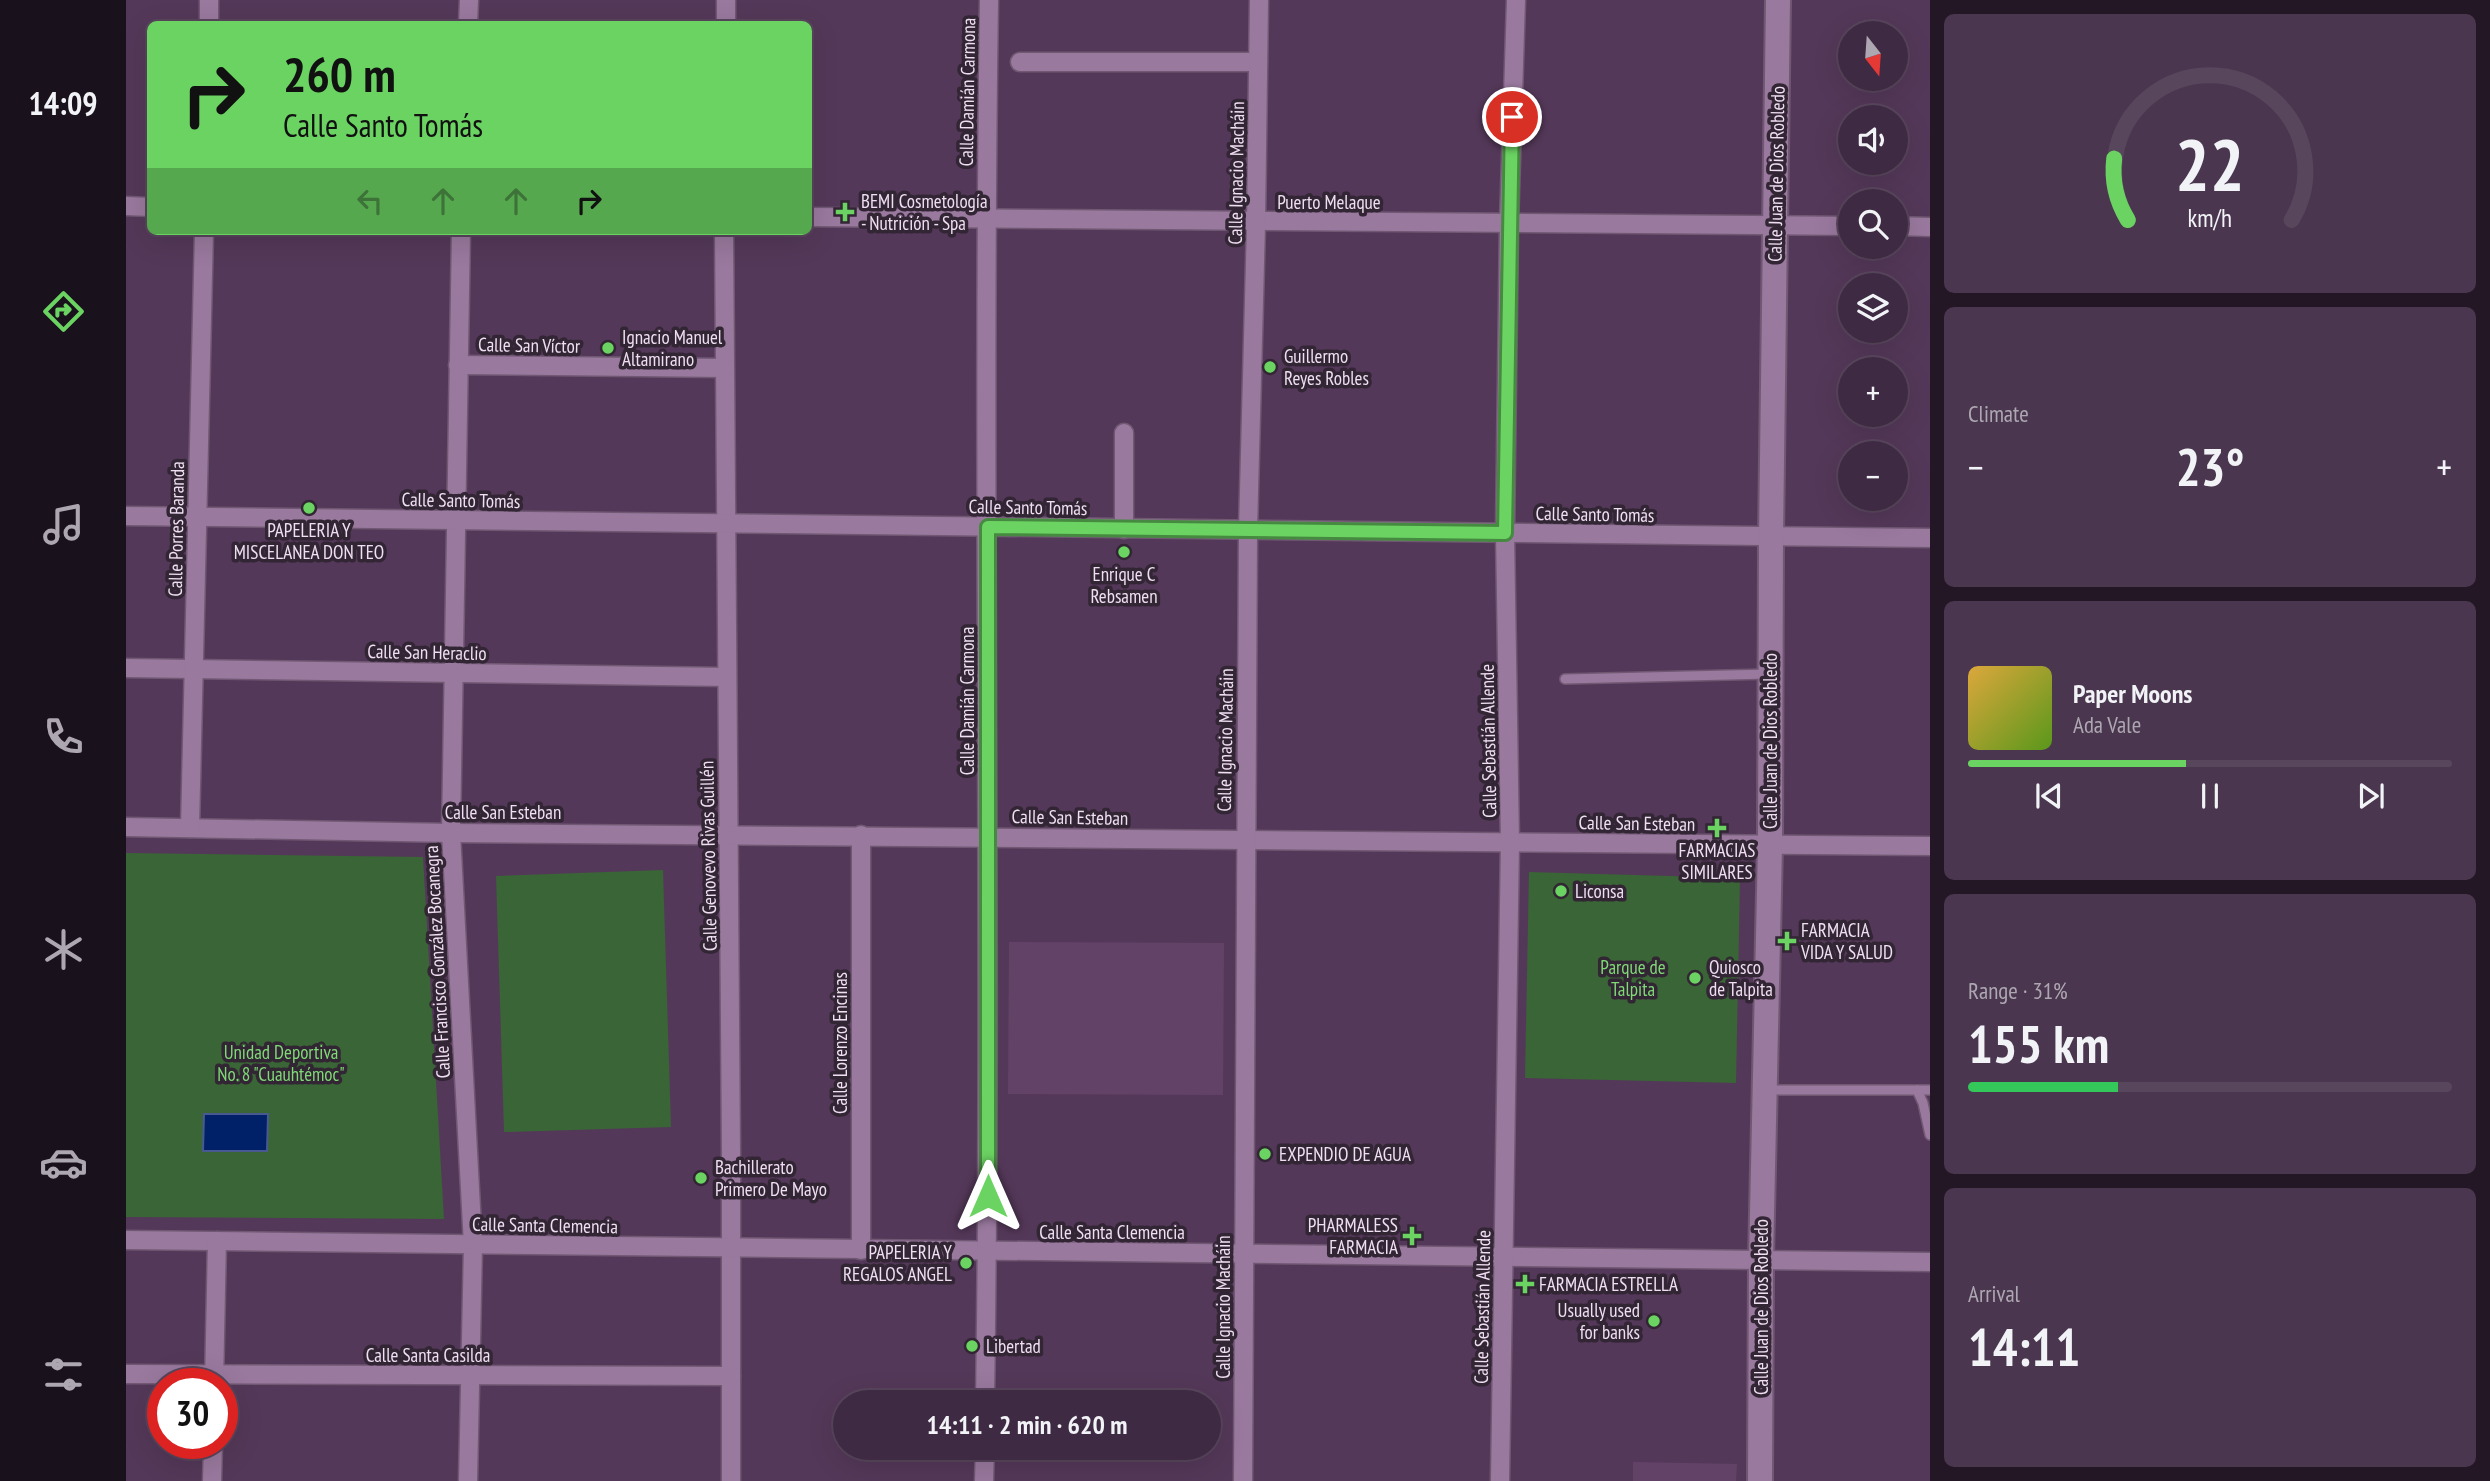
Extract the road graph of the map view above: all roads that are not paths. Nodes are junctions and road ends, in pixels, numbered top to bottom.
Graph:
1 (209, 0) edge
2 (469, 0) edge
3 (726, 0) edge
4 (989, 0) edge
5 (1259, 0) edge
6 (1516, 0) edge
7 (1778, 0) edge
8 (209, 21) edge
9 (468, 21) edge
10 (726, 21) edge
11 (1020, 62) dead end
12 (1258, 62) junction
13 (126, 206) edge
14 (147, 207) edge
15 (812, 217) edge
16 (986, 220) junction
17 (1509, 223) junction
18 (1256, 224) junction
19 (1776, 225) junction
20 (1838, 226) edge
21 (1908, 226) edge
22 (1930, 227) edge
23 (204, 235) edge
24 (461, 235) edge
25 (724, 235) edge
26 (458, 365) junction
27 (724, 368) junction
28 (1124, 433) dead end
29 (126, 516) edge
30 (197, 517) junction
31 (456, 521) junction
32 (725, 524) junction
33 (988, 527) junction
34 (1124, 529) junction
35 (1248, 530) junction
36 (1505, 533) junction
37 (1771, 537) junction
38 (1930, 538) edge
39 (126, 668) edge
40 (193, 668) junction
41 (453, 673) junction
42 (1770, 674) junction
43 (727, 677) junction
44 (1565, 679) dead end
45 (126, 827) edge
46 (190, 828) junction
47 (451, 833) junction
48 (729, 834) junction
49 (862, 835) junction
50 (988, 836) junction
51 (1245, 840) junction
52 (1510, 842) junction
53 (1770, 845) junction
54 (1930, 846) edge
55 (1765, 1090) junction
56 (1917, 1090) junction
57 (1930, 1090) edge
58 (1930, 1135) edge
59 (126, 1240) edge
60 (217, 1241) junction
61 (473, 1245) junction
62 (732, 1248) junction
63 (861, 1250) junction
64 (988, 1252) junction
65 (1244, 1254) junction
66 (1503, 1258) junction
67 (1761, 1260) junction
68 (1930, 1262) edge
69 (215, 1368) edge
70 (126, 1374) edge
71 (147, 1375) edge
72 (471, 1376) junction
73 (731, 1376) junction
74 (238, 1379) edge
75 (985, 1390) edge
76 (213, 1459) edge
77 (985, 1460) edge
78 (212, 1481) edge
79 (468, 1481) edge
80 (731, 1481) edge
81 (984, 1481) edge
82 (1243, 1481) edge
83 (1500, 1481) edge
84 (1760, 1481) edge

1 - 8 street
2 - 9 street
3 - 10 street
4 - 16 street, Calle Damián Carmona
5 - 12 street, Calle Ignacio Macháin
6 - 17 street, Calle Sebastián Allende
7 - 19 street, Calle Juan de Dios Robledo
11 - 12 street
12 - 18 street, Calle Ignacio Macháin
13 - 14 street
15 - 16 street, Puerto Melaque
16 - 18 street, Puerto Melaque
16 - 33 street, Calle Damián Carmona
17 - 18 street, Puerto Melaque
17 - 19 street, Puerto Melaque
17 - 36 street, Calle Sebastián Allende
18 - 35 street, Calle Ignacio Macháin
19 - 20 street, Puerto Melaque
19 - 37 street, Calle Juan de Dios Robledo
21 - 22 street
23 - 30 street, Calle Porres Baranda
24 - 26 street, Calle Francisco González Bocanegra
25 - 27 street, Calle Genovevo Rivas Guillén
26 - 27 street, Calle San Víctor
26 - 31 street, Calle Francisco González Bocanegra
27 - 32 street, Calle Genovevo Rivas Guillén
28 - 34 street
29 - 30 street, Calle Santo Tomás
30 - 31 street, Calle Santo Tomás
30 - 40 street, Calle Porres Baranda
31 - 32 street, Calle Santo Tomás
31 - 41 street, Calle Francisco González Bocanegra
32 - 33 street, Calle Santo Tomás
32 - 43 street, Calle Genovevo Rivas Guillén
33 - 34 street, Calle Santo Tomás
33 - 50 street, Calle Damián Carmona
34 - 35 street, Calle Santo Tomás
35 - 36 street, Calle Santo Tomás
35 - 51 street, Calle Ignacio Macháin
36 - 37 street, Calle Santo Tomás
36 - 52 street, Calle Sebastián Allende
37 - 38 street, Calle Santo Tomás
37 - 42 street, Calle Juan de Dios Robledo
39 - 40 street, Calle San Heraclio
40 - 41 street, Calle San Heraclio
40 - 46 street, Calle Porres Baranda
41 - 43 street, Calle San Heraclio
41 - 47 street, Calle Francisco González Bocanegra
42 - 44 lane
42 - 53 street, Calle Juan de Dios Robledo
43 - 48 street, Calle Genovevo Rivas Guillén
45 - 46 street, Calle San Esteban
46 - 47 street, Calle San Esteban
47 - 48 street, Calle San Esteban
47 - 61 street, Calle Francisco González Bocanegra
48 - 49 street, Calle San Esteban
48 - 62 street, Calle Genovevo Rivas Guillén
49 - 50 street, Calle San Esteban
49 - 63 street, Calle Lorenzo Encinas
50 - 51 street, Calle San Esteban
50 - 64 street, Calle Damián Carmona
51 - 52 street, Calle San Esteban
51 - 65 street, Calle Ignacio Macháin
52 - 53 street, Calle San Esteban
52 - 66 street, Calle Sebastián Allende
53 - 54 street, Calle San Esteban
53 - 55 street, Calle Juan de Dios Robledo
55 - 56 lane
55 - 67 street, Calle Juan de Dios Robledo
56 - 57 lane
56 - 58 lane
59 - 60 street, Calle Santa Clemencia
60 - 61 street, Calle Santa Clemencia
60 - 69 street
61 - 62 street, Calle Santa Clemencia
61 - 72 street, Calle Francisco González Bocanegra
62 - 63 street, Calle Santa Clemencia
62 - 73 street, Calle Genovevo Rivas Guillén
63 - 64 street, Calle Santa Clemencia
64 - 65 street, Calle Santa Clemencia
64 - 75 street, Calle Damián Carmona
65 - 66 street, Calle Santa Clemencia
65 - 82 street, Calle Ignacio Macháin
66 - 67 street, Calle Santa Clemencia
66 - 83 street, Calle Sebastián Allende
67 - 68 street, Calle Santa Clemencia
67 - 84 street, Calle Juan de Dios Robledo
70 - 71 street, Calle Santa Casilda
72 - 73 street, Calle Santa Casilda
72 - 74 street, Calle Santa Casilda
72 - 79 street, Calle Francisco González Bocanegra
73 - 80 street, Calle Genovevo Rivas Guillén
76 - 78 street
77 - 81 street

